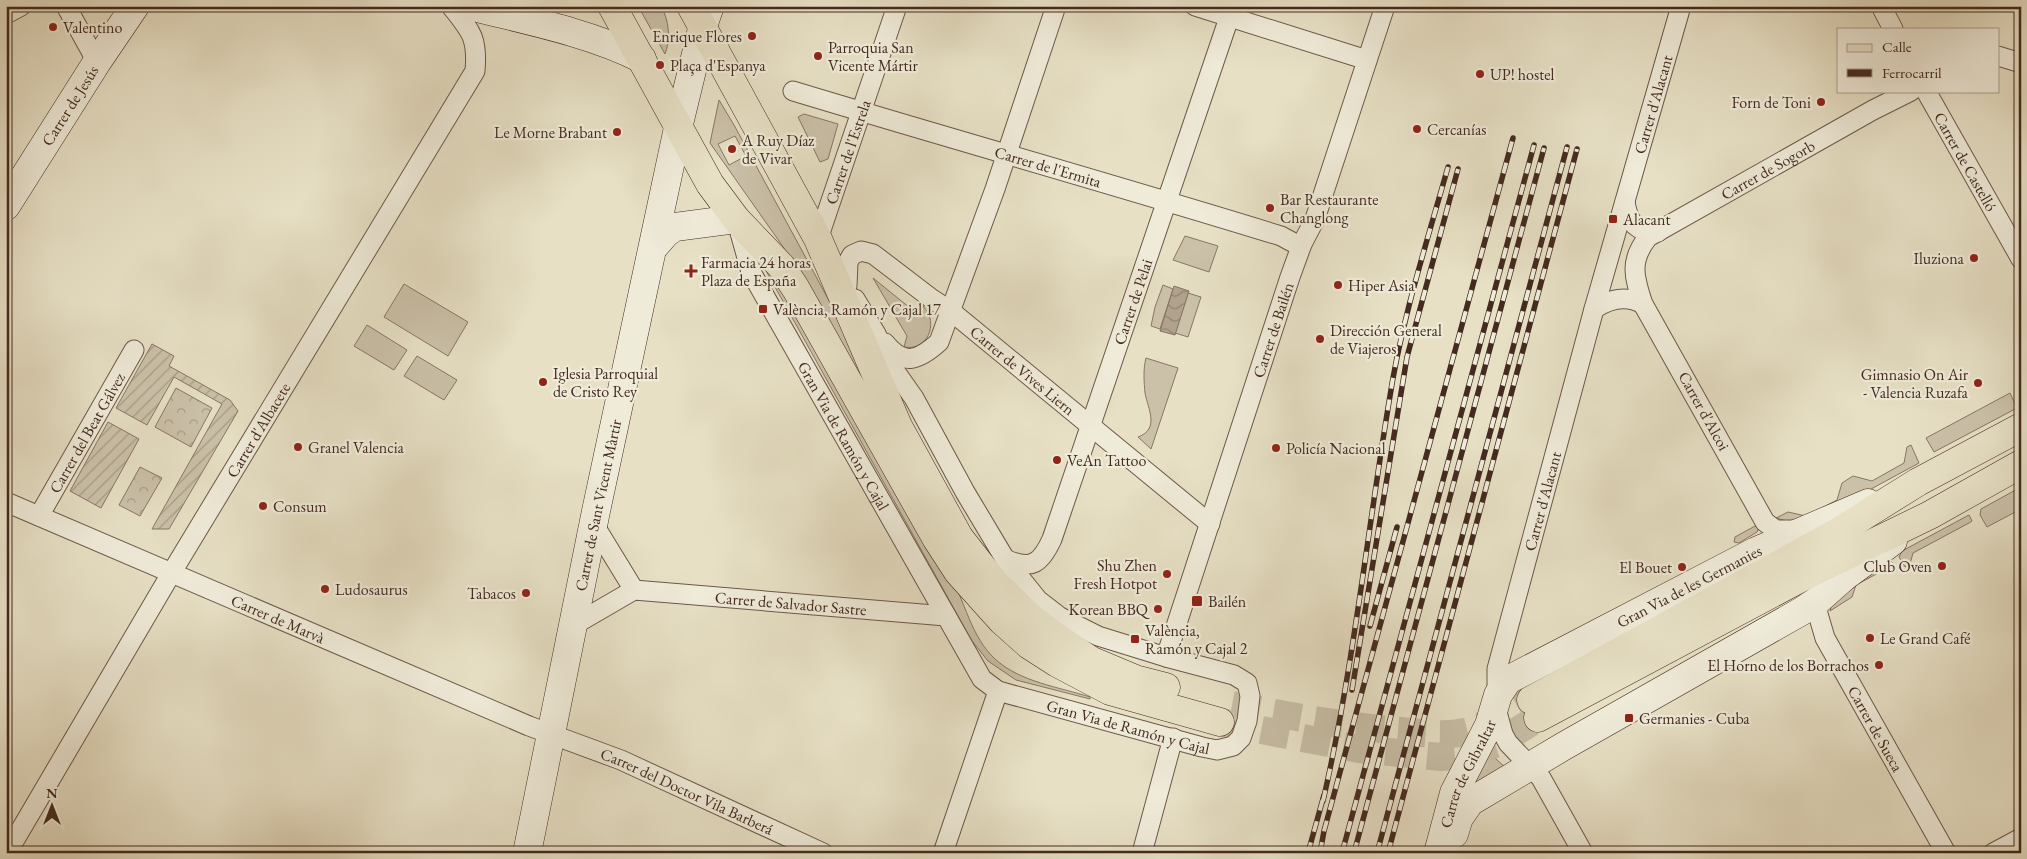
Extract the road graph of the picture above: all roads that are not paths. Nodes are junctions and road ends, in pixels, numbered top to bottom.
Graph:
1 (21, 6) edge
2 (66, 6) edge
3 (135, 6) edge
4 (451, 6) edge
5 (521, 6) edge
6 (612, 6) edge
7 (897, 6) edge
8 (1056, 6) edge
9 (1195, 6) edge
10 (1385, 6) edge
11 (1681, 6) edge
12 (1880, 6) edge
13 (481, 9) edge
14 (1231, 12) edge
15 (6, 14) edge
16 (701, 14) edge
17 (1894, 28) edge
18 (2000, 57) edge
19 (642, 59) junction
20 (1367, 60) junction
21 (96, 62) junction
22 (2021, 63) edge
23 (793, 91) dead end
24 (1909, 92) edge
25 (1927, 92) edge
26 (860, 111) junction
27 (678, 128) junction
28 (1007, 155) junction
29 (1167, 200) junction
30 (1625, 202) junction
31 (6, 206) edge
32 (736, 219) junction
33 (1658, 232) junction
34 (818, 239) junction
35 (1302, 244) junction
36 (653, 248) junction
37 (2021, 259) edge
38 (1635, 261) joint
39 (838, 276) junction
40 (1643, 304) junction
41 (1594, 310) junction
42 (952, 312) junction
43 (876, 334) junction
44 (134, 350) dead end
45 (1090, 425) junction
46 (2021, 426) edge
47 (2021, 464) edge
48 (1918, 482) junction
49 (6, 502) edge
50 (1930, 515) junction
51 (39, 516) junction
52 (593, 523) junction
53 (1210, 524) junction
54 (1804, 530) junction
55 (1005, 559) junction
56 (172, 572) junction
57 (634, 590) junction
58 (1817, 601) junction
59 (946, 616) junction
60 (572, 626) junction
61 (1166, 657) junction
62 (998, 691) junction
63 (1498, 695) junction
64 (1499, 721) junction
65 (550, 735) junction
66 (1173, 738) junction
67 (1564, 746) junction
68 (1531, 767) junction
69 (2021, 838) edge
70 (7, 853) edge
71 (526, 853) edge
72 (823, 853) edge
73 (943, 853) edge
74 (1142, 853) edge
75 (1438, 853) edge
76 (1450, 853) edge
77 (1583, 853) edge
78 (1946, 853) edge
79 (1993, 853) edge

1 - 15 street
2 - 21 street
3 - 21 main road, Carrer de Jesús
4 - 56 street, Carrer d'Albacete
5 - 13 main road
6 - 19 main road
7 - 26 street, Carrer de l'Estrela
8 - 28 street
9 - 14 street
10 - 20 street, Carrer de Bailén
11 - 30 street, Carrer d'Alacant
12 - 17 street
13 - 19 main road
14 - 20 street
14 - 29 street, Carrer de Pelai
16 - 27 main road
16 - 34 main road, Gran Via de Ramón y Cajal
18 - 22 street
19 - 27 main road
20 - 35 street, Carrer de Bailén
21 - 31 main road, Carrer de Jesús
23 - 26 street, Carrer de l'Ermita
24 - 33 street, Carrer de Sogorb
25 - 37 street, Carrer de Castelló
26 - 28 street, Carrer de l'Ermita
26 - 34 street, Carrer de l'Estrela
27 - 32 main road, Gran Via de Ramón y Cajal
27 - 36 main road, Carrer de Sant Vicent Màrtir
28 - 29 street, Carrer de l'Ermita
28 - 42 street
29 - 35 street, Carrer de l'Ermita
29 - 45 street, Carrer de Pelai
30 - 33 street
30 - 41 street, Carrer d'Alacant
32 - 36 main road
32 - 39 main road, Gran Via de Ramón y Cajal
32 - 59 street, Gran Via de Ramón y Cajal
33 - 38 street, Carrer de Sogorb
34 - 39 main road, Gran Via de Ramón y Cajal
35 - 53 street, Carrer de Bailén
36 - 52 main road, Carrer de Sant Vicent Màrtir
38 - 40 street, Carrer d'Alcoi
39 - 42 street, Carrer de Vives Liern
39 - 43 street, Gran Via de Ramón y Cajal
40 - 41 street
40 - 54 street, Carrer d'Alcoi
41 - 63 street, Carrer d'Alacant
42 - 43 street
42 - 45 street, Carrer de Vives Liern
43 - 55 street, Gran Via de Ramón y Cajal
44 - 51 street, Carrer del Beat Gálvez
45 - 53 street, Carrer de Vives Liern
45 - 55 street, Carrer de Pelai
46 - 48 main road, Gran Via de les Germanies
47 - 50 main road, Gran Via de les Germanies
48 - 50 main road, Gran Via de les Germanies
48 - 54 main road, Gran Via de les Germanies
49 - 51 street, Carrer de Marvà
50 - 58 main road, Gran Via de les Germanies
51 - 56 street, Carrer de Marvà
52 - 57 street
52 - 60 main road, Carrer de Sant Vicent Màrtir
53 - 61 street, Carrer de Bailén
54 - 63 main road, Gran Via de les Germanies
55 - 61 street, Gran Via de Ramón y Cajal
56 - 65 street, Carrer de Marvà
56 - 70 street, Carrer d'Albacete
57 - 59 street, Carrer de Salvador Sastre
57 - 60 street
58 - 67 main road, Gran Via de les Germanies
58 - 78 street, Carrer de Sueca
59 - 62 street, Gran Via de Ramón y Cajal
60 - 65 main road, Carrer de Sant Vicent Màrtir
61 - 66 street, Gran Via de Ramón y Cajal
62 - 66 street, Gran Via de Ramón y Cajal
62 - 73 street
63 - 64 street
63 - 75 main road, Carrer de Gibraltar
64 - 67 street, Gran Via de les Germanies
64 - 68 street
65 - 71 main road, Carrer de Sant Vicent Màrtir
65 - 72 street, Carrer del Doctor Vila Barberá
66 - 74 street
67 - 68 main road, Gran Via de les Germanies
68 - 76 main road, Carrer de Gibraltar
68 - 77 street
69 - 79 street

